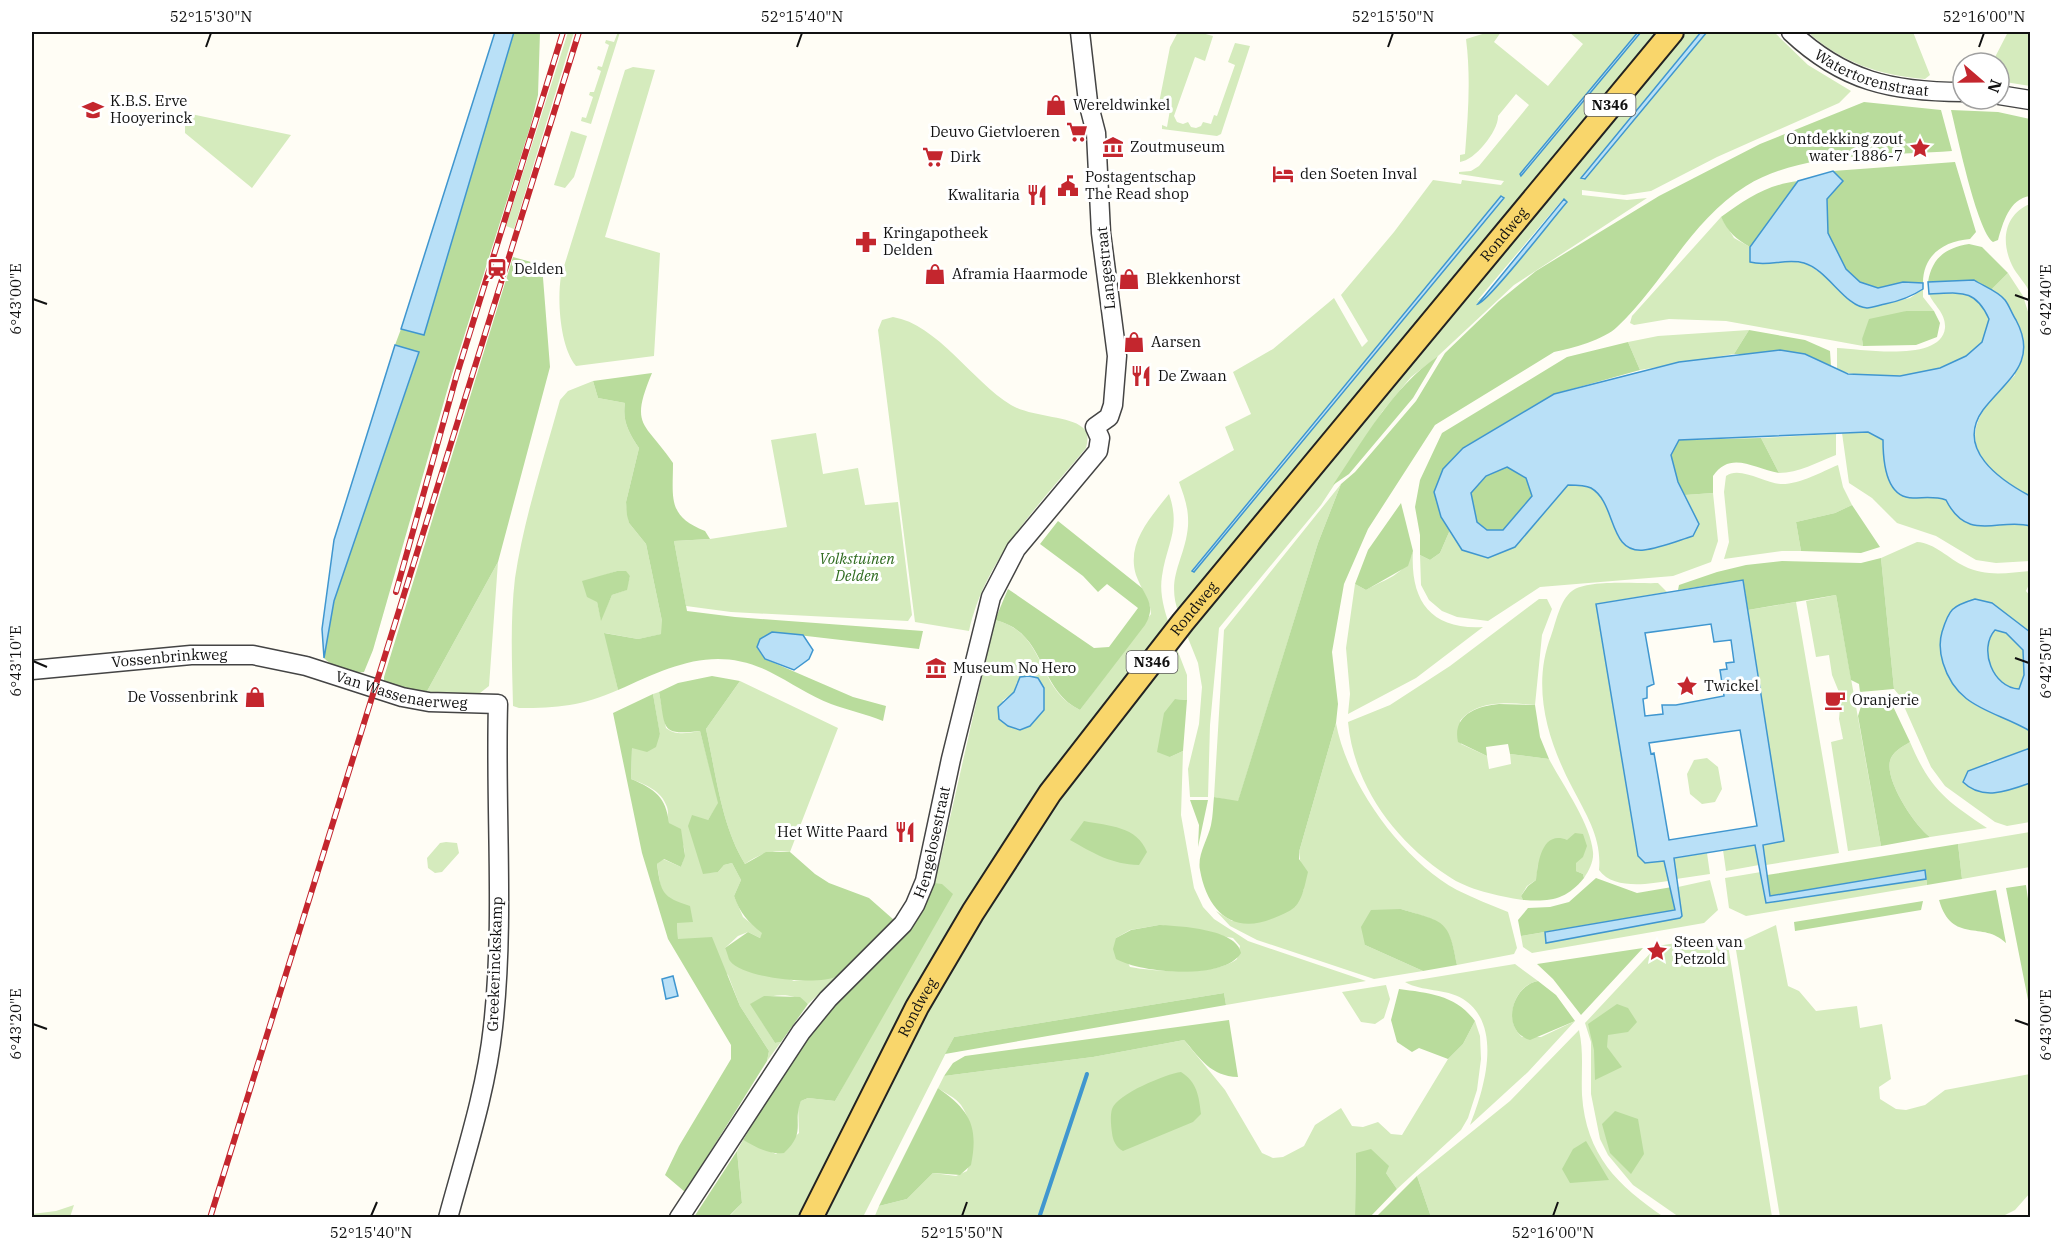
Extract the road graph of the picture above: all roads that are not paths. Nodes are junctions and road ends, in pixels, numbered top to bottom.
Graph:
1 (1080, 32) edge
2 (1667, 32) edge
3 (1672, 32) edge
4 (1791, 32) edge
5 (1653, 53) junction
6 (1951, 92) edge
7 (2011, 96) edge
8 (2031, 100) edge
9 (1095, 427) joint
10 (306, 666) joint
11 (32, 670) edge
12 (498, 704) joint
13 (448, 1218) edge
14 (679, 1218) edge
15 (811, 1218) edge

1 - 9 street, Langestraat
2 - 5 main road, N346
3 - 5 main road, N346
4 - 6 street, Watertorenstraat
5 - 15 main road, Rondweg / N346
7 - 8 street
9 - 14 street, Hengelosestraat
10 - 11 street, Vossenbrinkweg
10 - 12 street, Van Wassenaerweg
12 - 13 street, Greekerinckskamp

